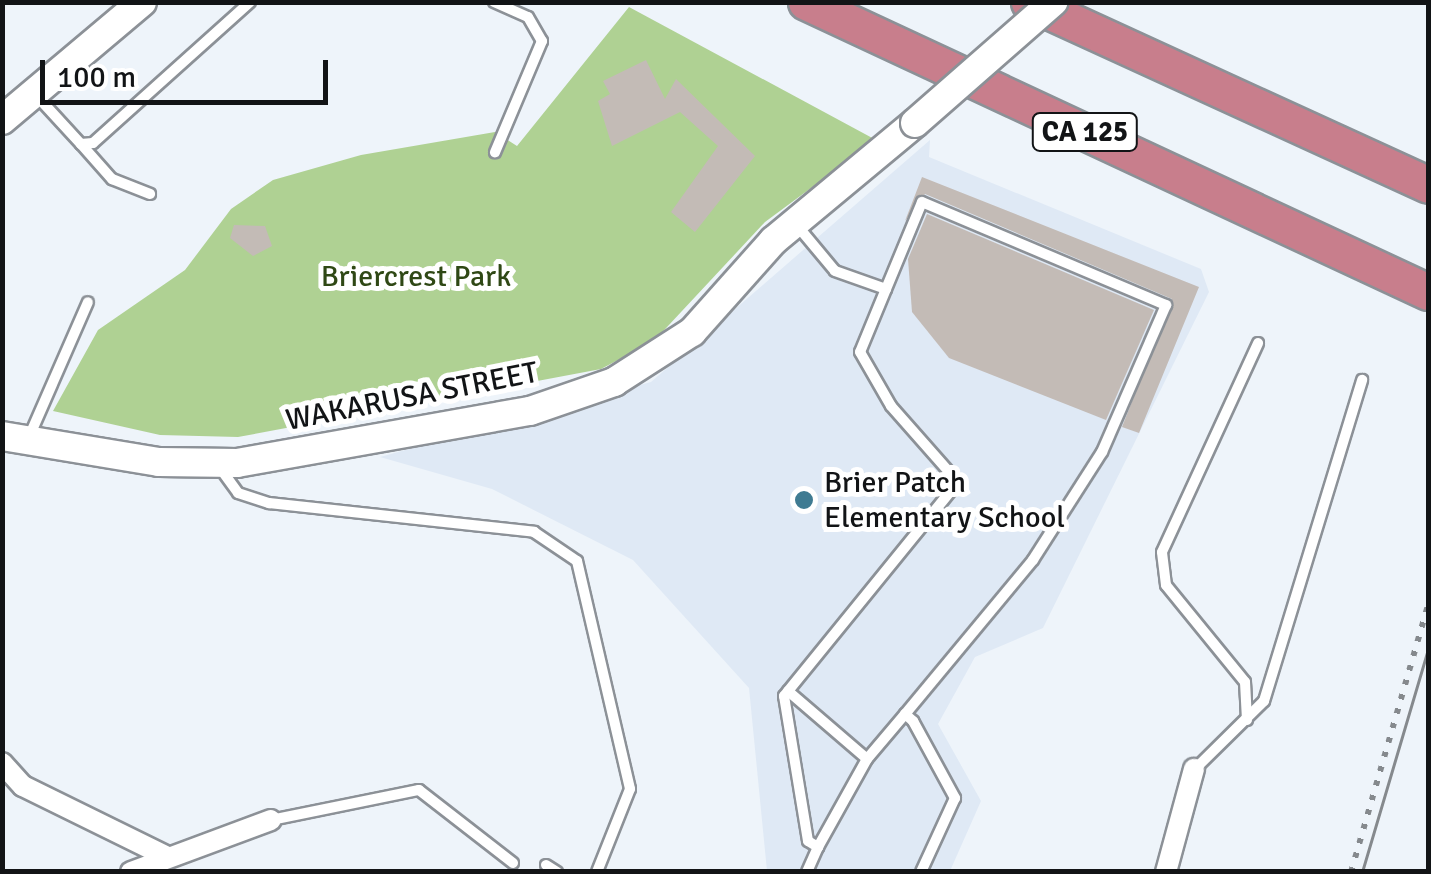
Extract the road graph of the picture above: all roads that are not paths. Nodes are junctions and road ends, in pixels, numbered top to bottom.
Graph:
1 (142, 2) edge
2 (250, 2) edge
3 (494, 2) edge
4 (1029, 2) edge
5 (1053, 2) edge
6 (1066, 2) edge
7 (809, 5) edge
8 (1171, 66) junction
9 (34, 94) junction
10 (2, 120) edge
11 (81, 144) junction
12 (496, 152) dead end
13 (1428, 185) edge
14 (150, 194) dead end
15 (794, 222) junction
16 (886, 289) junction
17 (1428, 292) edge
18 (88, 302) dead end
19 (1258, 342) dead end
20 (1362, 380) dead end
21 (16, 437) edge
22 (216, 463) junction
23 (788, 691) junction
24 (905, 714) junction
25 (1247, 720) junction
26 (867, 759) junction
27 (2, 763) edge
28 (1194, 769) joint
29 (271, 820) joint
30 (818, 847) junction
31 (167, 858) junction
32 (513, 863) dead end
33 (546, 866) dead end
34 (131, 872) edge
35 (558, 872) edge
36 (597, 872) edge
37 (807, 872) edge
38 (921, 872) edge
39 (1166, 872) edge

1 - 9 street
2 - 11 lane
3 - 12 lane
4 - 8 highway
5 - 15 street, WAKARUSA STREET, bridge
6 - 8 highway
7 - 17 highway, CA 125
8 - 13 highway
9 - 10 street
9 - 11 lane
11 - 14 lane
15 - 16 lane
15 - 22 street, WAKARUSA STREET
16 - 23 lane
16 - 24 lane
18 - 21 lane
19 - 25 lane
20 - 25 lane
21 - 22 street, WAKARUSA STREET
22 - 36 lane
23 - 26 lane
23 - 30 lane
24 - 26 lane
24 - 38 lane
25 - 28 lane
26 - 30 lane
27 - 31 street
28 - 39 street
29 - 31 street
29 - 32 lane
30 - 37 lane
31 - 34 street
33 - 35 lane

